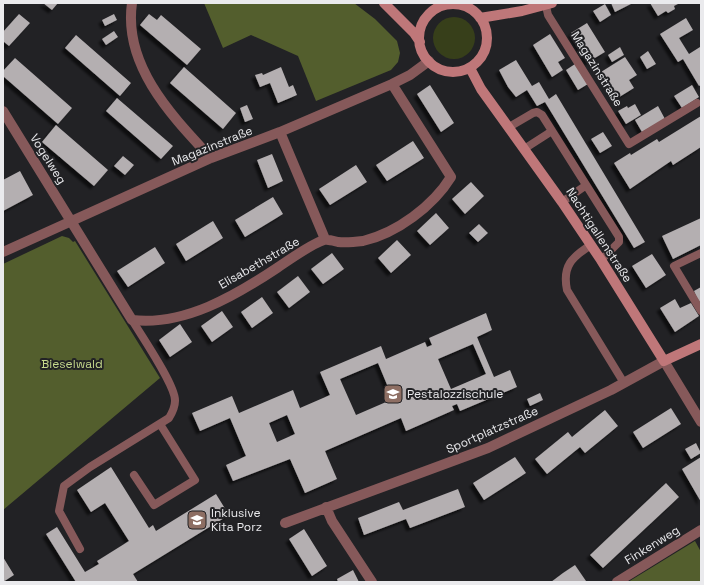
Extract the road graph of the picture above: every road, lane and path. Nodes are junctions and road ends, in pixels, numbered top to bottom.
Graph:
1 (132, 3) edge
2 (384, 3) edge
3 (442, 3) edge
4 (455, 4) junction
5 (549, 4) edge
6 (480, 18) junction
7 (420, 42) junction
8 (428, 61) junction
9 (470, 68) junction
10 (392, 84) junction
11 (697, 102) dead end
12 (3, 111) edge
13 (509, 127) junction
14 (552, 131) junction
15 (280, 132) junction
16 (524, 149) junction
17 (211, 158) junction
18 (585, 186) junction
19 (562, 202) junction
20 (71, 221) junction
21 (324, 240) junction
22 (591, 245) junction
23 (3, 252) edge
24 (701, 254) edge
25 (601, 260) junction
26 (701, 311) edge
27 (132, 320) junction
28 (701, 344) edge
29 (664, 361) junction
30 (624, 383) junction
31 (701, 422) edge
32 (160, 424) junction
33 (134, 475) dead end
34 (326, 508) junction
35 (285, 523) dead end
36 (701, 530) edge
37 (80, 549) dead end
38 (372, 582) edge
39 (617, 582) edge

1 - 17 street
2 - 7 main road
3 - 4 main road
4 - 6 main road
4 - 7 main road
5 - 6 main road, Magazinstraße
5 - 11 lane, Magazinstraße
6 - 9 main road
7 - 8 main road
8 - 9 main road
8 - 10 street, Magazinstraße
9 - 13 main road, Nachtigallenstraße
10 - 15 street, Magazinstraße
10 - 21 street
12 - 20 street, Vogelweg
13 - 14 lane
13 - 16 main road, Nachtigallenstraße
14 - 16 lane
14 - 18 lane
15 - 17 street, Magazinstraße
15 - 21 street
16 - 19 main road, Nachtigallenstraße
17 - 20 street, Magazinstraße
18 - 19 lane
18 - 25 lane
19 - 22 main road, Nachtigallenstraße
20 - 23 street, Magazinstraße
20 - 27 street
21 - 27 street, Elisabethstraße
22 - 25 main road, Nachtigallenstraße
22 - 30 lane
24 - 26 lane
25 - 29 main road, Nachtigallenstraße
27 - 32 lane
28 - 29 main road, Sportplatzstraße
29 - 30 street, Sportplatzstraße
29 - 31 street, Nachtigallenstraße
30 - 34 street, Sportplatzstraße
32 - 33 lane
32 - 37 lane
34 - 35 street, Sportplatzstraße
34 - 38 street
36 - 39 street, Finkenweg

